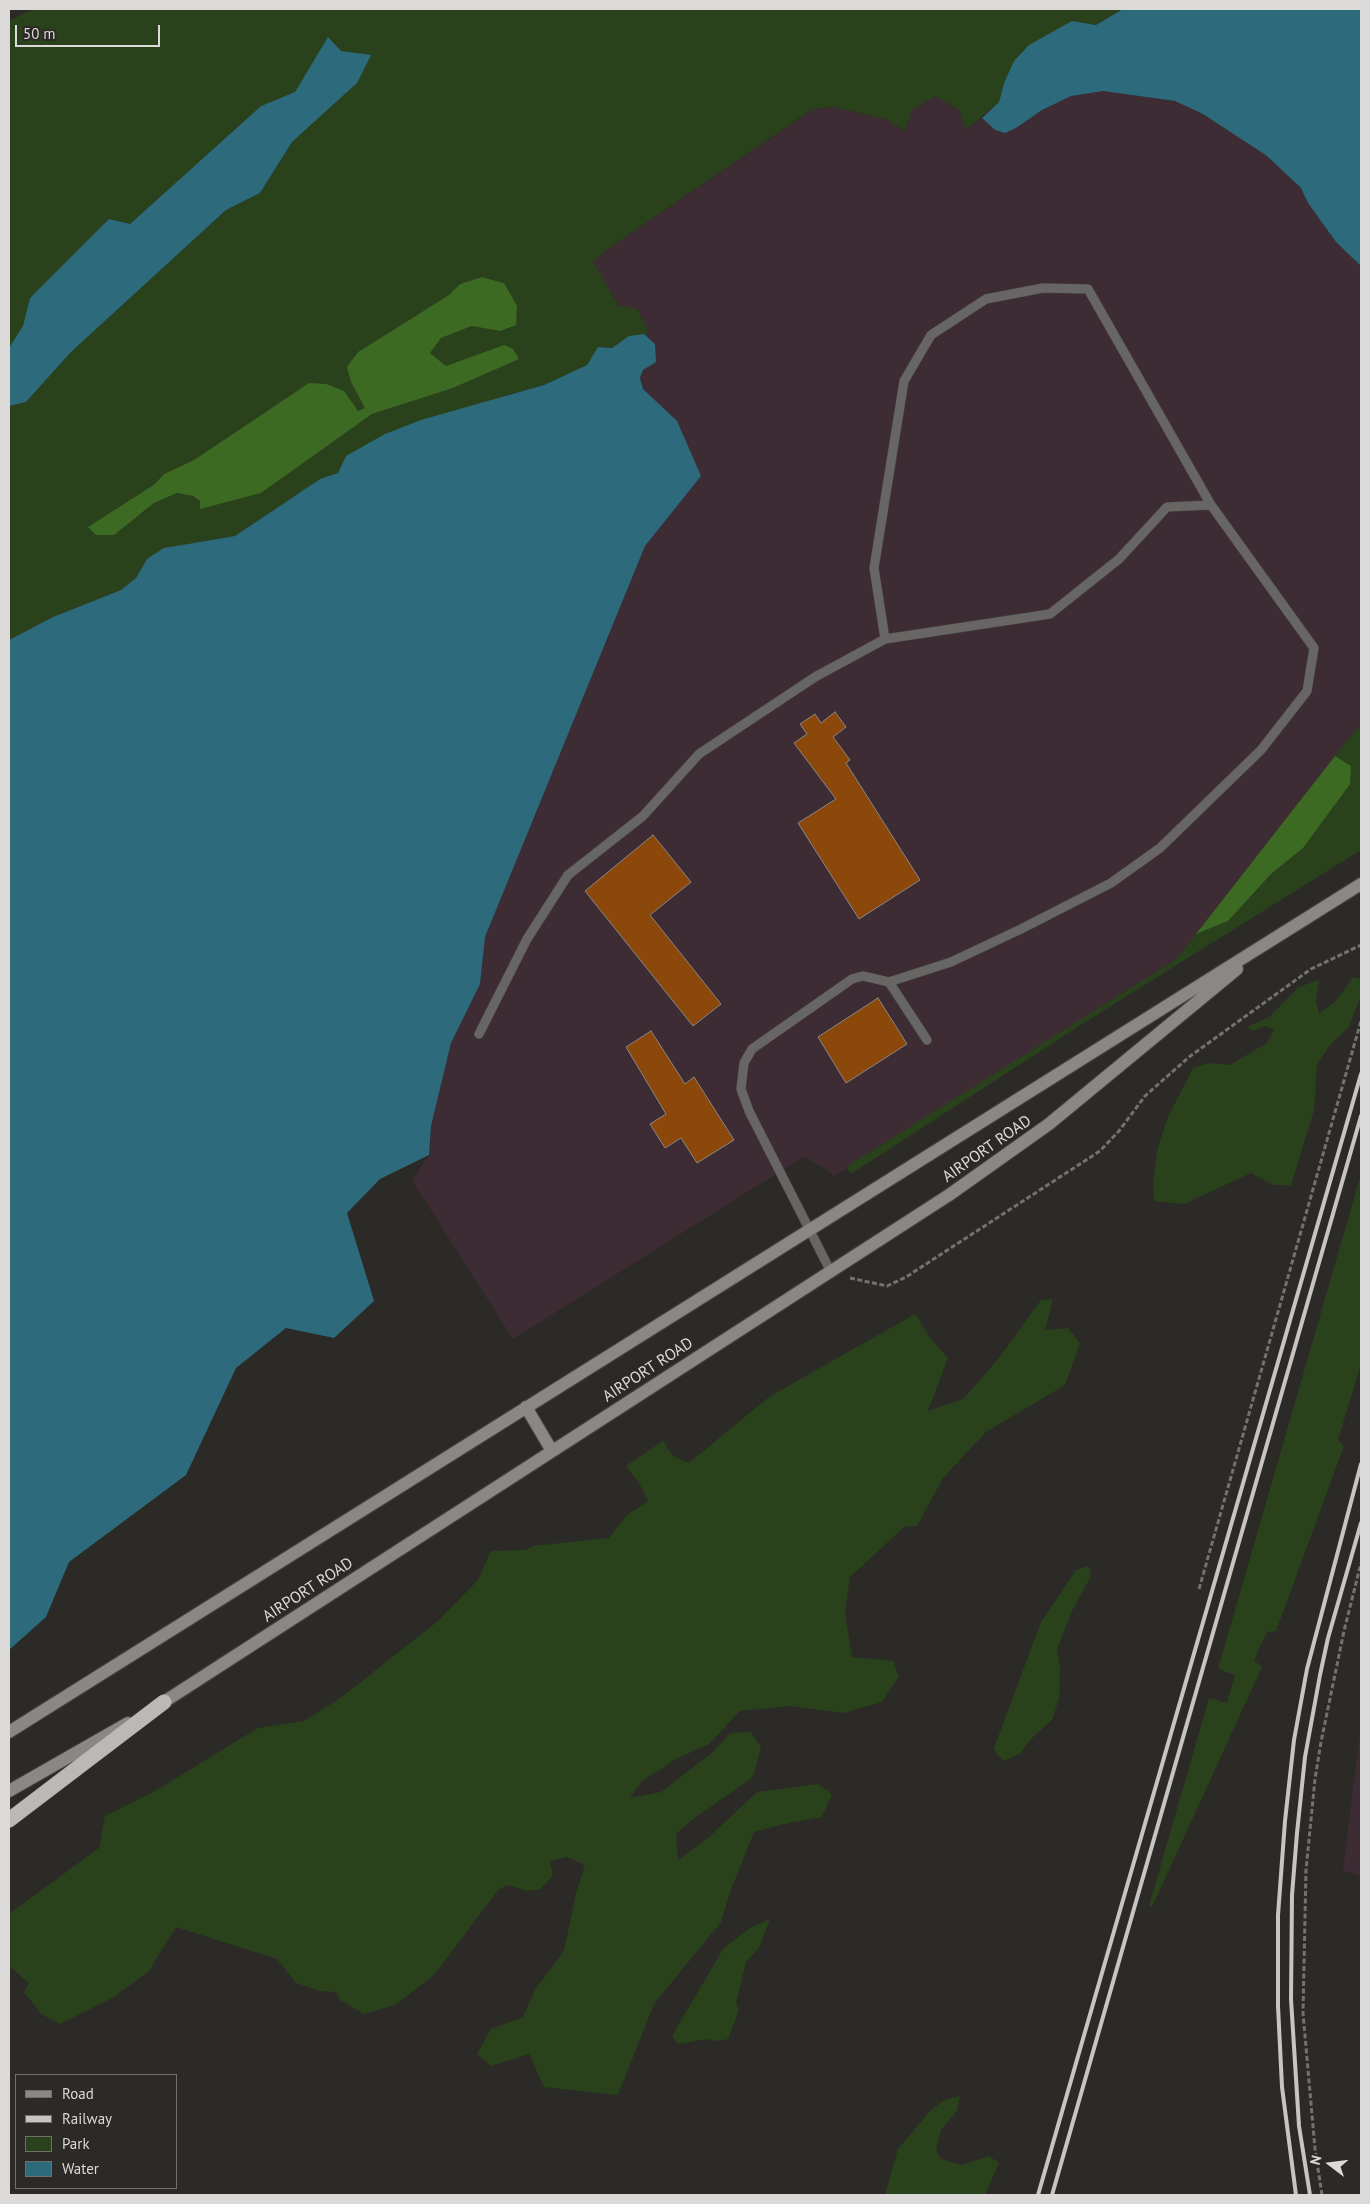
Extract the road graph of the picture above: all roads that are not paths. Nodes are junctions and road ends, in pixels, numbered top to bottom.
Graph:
1 (1211, 505) junction
2 (885, 639) junction
3 (1361, 884) edge
4 (1278, 936) junction
5 (890, 982) junction
6 (479, 1034) dead end
7 (927, 1040) dead end
8 (808, 1230) junction
9 (831, 1272) junction
10 (526, 1407) junction
11 (552, 1451) junction
12 (164, 1702) junction
13 (9, 1732) edge
14 (9, 1791) edge
15 (9, 1820) edge

1 - 2 lane
1 - 2 lane
1 - 5 lane
2 - 6 lane
3 - 4 main road, AIRPORT ROAD
4 - 8 main road, AIRPORT ROAD
4 - 9 main road, AIRPORT ROAD
5 - 7 lane
5 - 8 lane
8 - 9 lane
8 - 10 main road, AIRPORT ROAD
9 - 11 main road, AIRPORT ROAD
10 - 11 main road
10 - 13 main road, AIRPORT ROAD
11 - 12 main road, AIRPORT ROAD
12 - 14 main road, AIRPORT ROAD
12 - 15 highway

